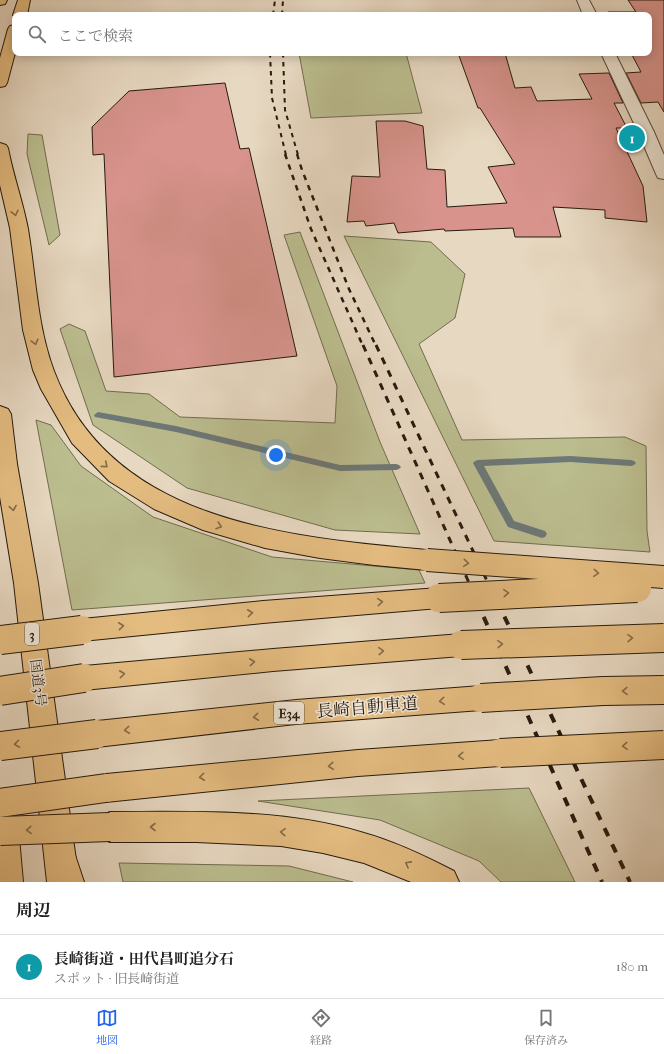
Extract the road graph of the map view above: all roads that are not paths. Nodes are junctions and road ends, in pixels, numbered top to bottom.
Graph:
1 (24, 0) edge
2 (583, 0) edge
3 (21, 12) edge
4 (589, 12) edge
5 (12, 40) edge
6 (609, 56) edge
7 (0, 83) edge
8 (664, 131) edge
9 (646, 132) junction
10 (664, 141) edge
11 (0, 148) edge
12 (664, 174) edge
13 (0, 414) edge
14 (664, 577) edge
15 (664, 588) edge
16 (664, 638) edge
17 (0, 640) edge
18 (664, 690) edge
19 (0, 691) edge
20 (664, 745) edge
21 (0, 746) edge
22 (0, 797) edge
23 (0, 804) edge
24 (0, 831) edge
25 (64, 873) edge
26 (7, 882) edge
27 (443, 882) edge

1 - 3 highway
2 - 4 street
5 - 7 highway
6 - 9 street
8 - 9 street
9 - 10 street
9 - 12 street
11 -> 14 highway, bridge
13 -> 25 highway, 国道3号 / 3
17 -> 15 highway, bridge
19 -> 16 highway, bridge
18 -> 21 highway, 長崎自動車道 / E34, bridge
20 -> 23 highway, bridge
22 - 26 highway
27 -> 24 highway, bridge

